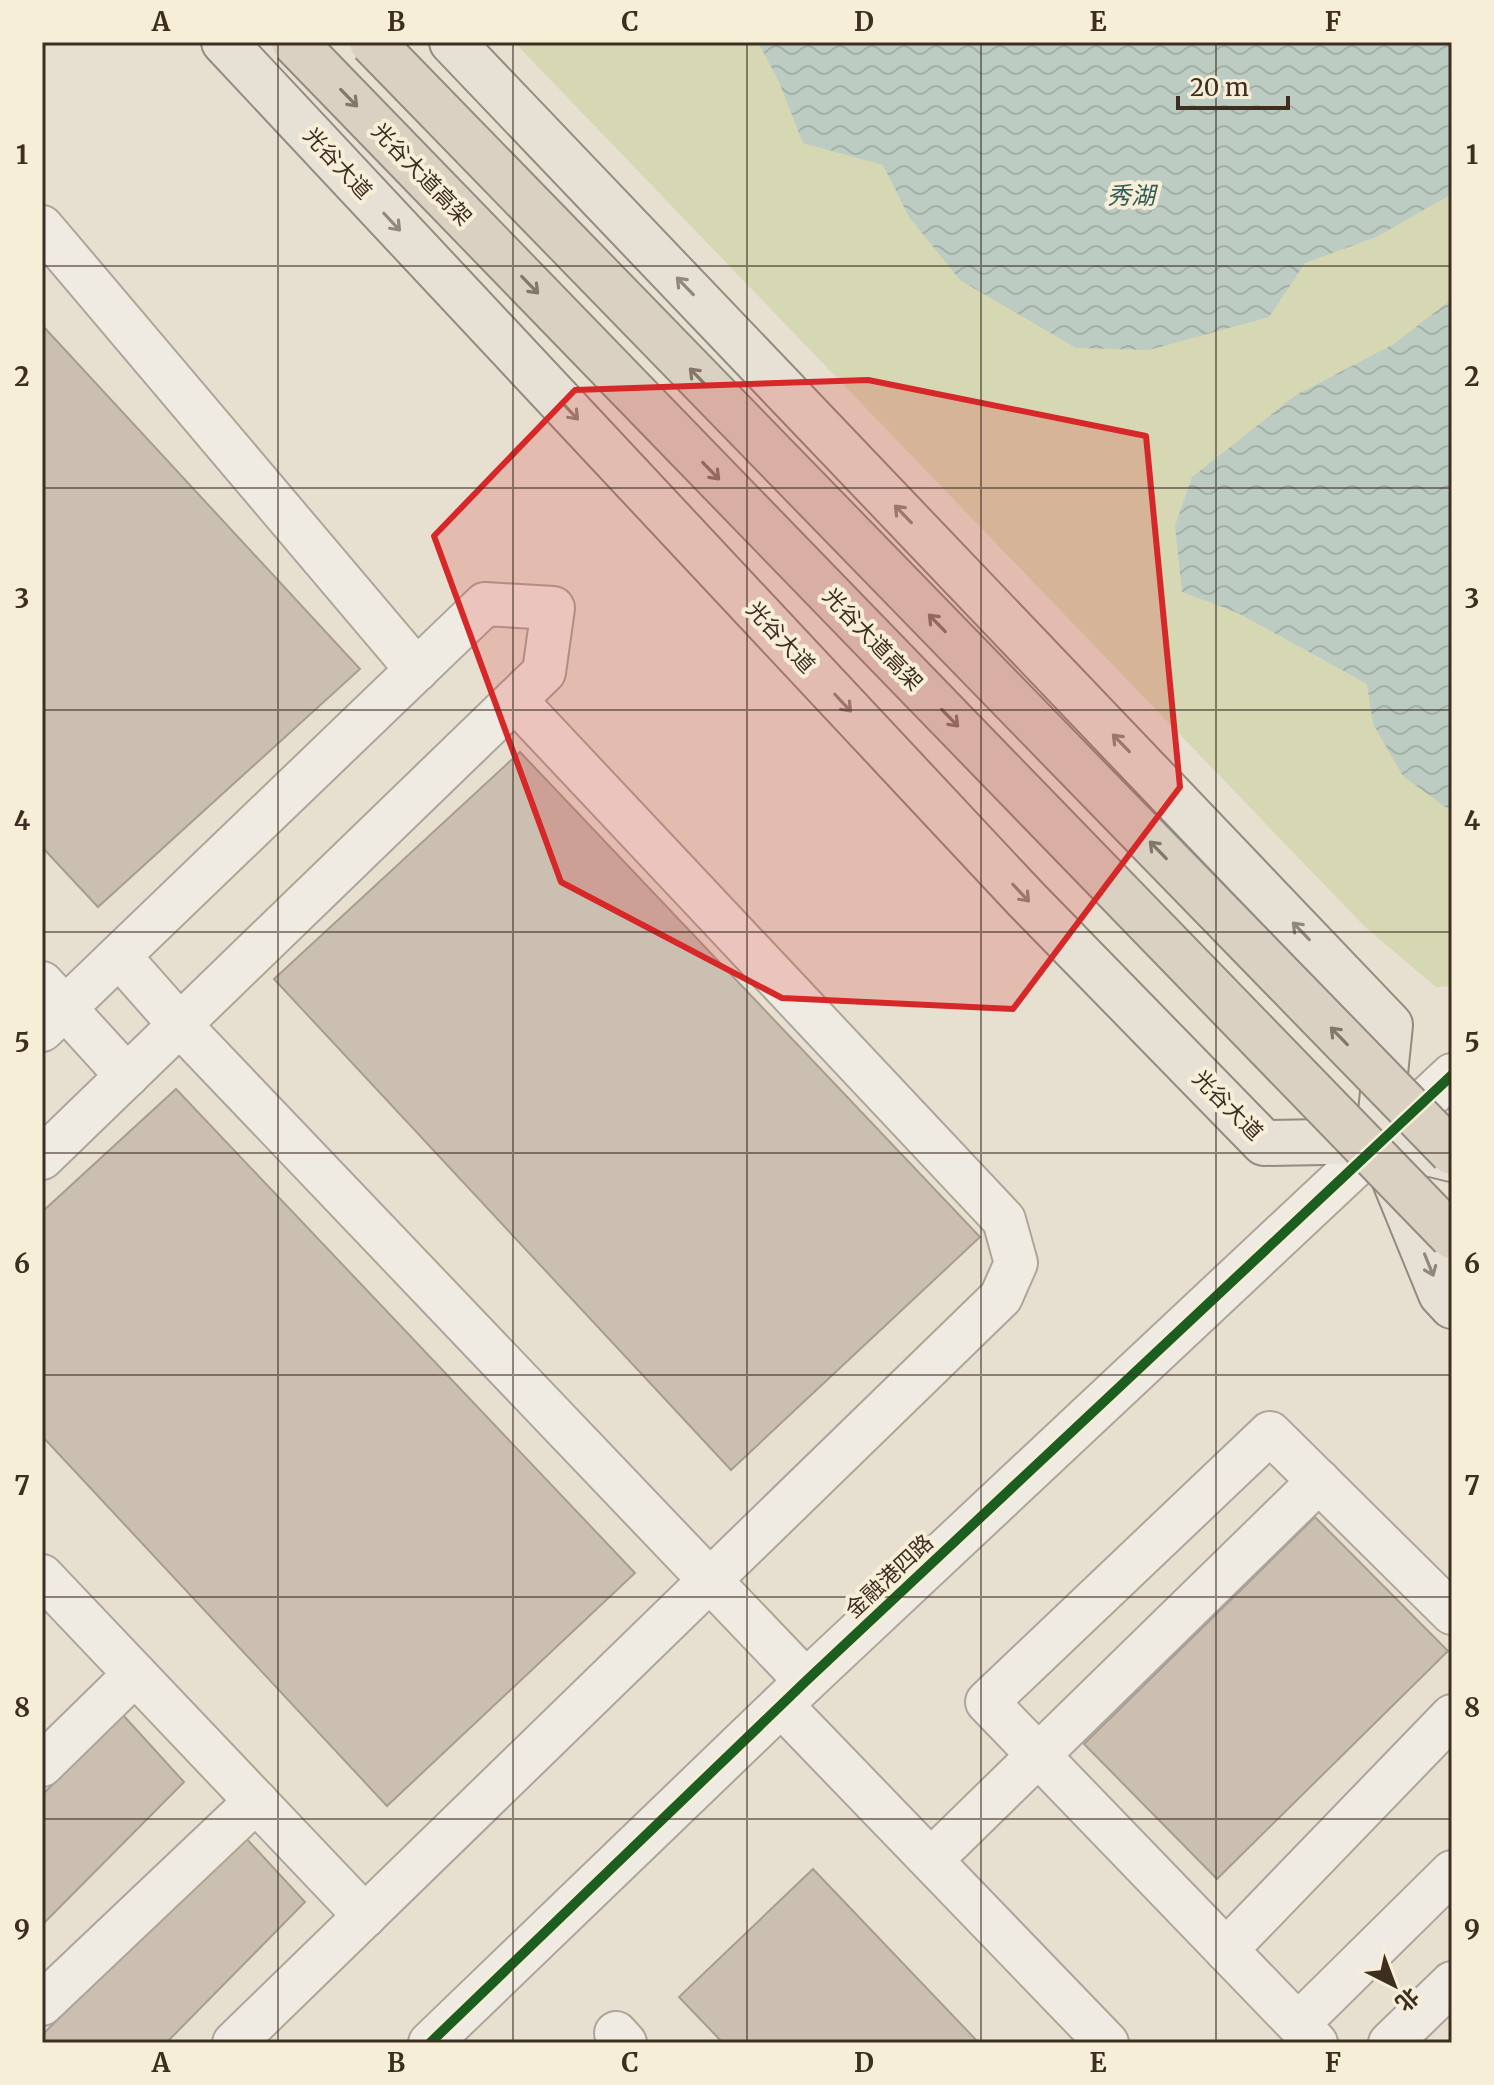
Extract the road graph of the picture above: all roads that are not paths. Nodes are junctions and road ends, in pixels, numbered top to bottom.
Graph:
1 (224, 42) edge
2 (294, 42) edge
3 (372, 42) edge
4 (452, 42) edge
5 (42, 227) edge
6 (417, 670) junction
7 (515, 700) junction
8 (119, 956) junction
9 (50, 1007) edge
10 (180, 1025) junction
11 (1452, 1075) edge
12 (127, 1076) junction
13 (1378, 1141) junction
14 (1452, 1152) edge
15 (42, 1158) edge
16 (1452, 1159) edge
17 (1452, 1236) edge
18 (1452, 1306) edge
19 (1319, 1481) junction
20 (42, 1576) edge
21 (711, 1580) junction
22 (1452, 1613) edge
23 (135, 1674) junction
24 (794, 1693) junction
25 (1452, 1716) edge
26 (1039, 1756) junction
27 (42, 1765) edge
28 (256, 1801) junction
29 (931, 1860) junction
30 (1452, 1872) edge
31 (365, 1916) junction
32 (1226, 1950) junction
33 (1452, 1983) edge
34 (42, 2004) edge
35 (1307, 2034) edge
36 (234, 2043) edge
37 (430, 2043) edge
38 (1107, 2043) edge
39 (1390, 2043) edge

1 -> 13 main road, 光谷大道
2 -> 17 highway, 光谷大道高架, bridge
14 -> 3 highway, bridge
13 -> 4 main road
5 - 6 street
6 - 7 street
6 - 8 street
7 - 10 street
7 - 21 street
8 - 9 street
8 - 10 street
9 - 12 street
10 - 12 street
10 - 21 street
11 - 13 street, 金融港四路
12 - 15 street
13 - 16 main road, 光谷大道
13 -> 18 main road
13 - 24 street, 金融港四路
19 - 22 street
19 - 26 street
19 - 26 street
20 - 23 street
21 - 24 street
21 - 31 street
23 - 27 street
23 - 28 street
24 - 29 street
24 - 37 street, 金融港四路
25 - 32 street
26 - 29 street
26 - 32 street
28 - 31 street
28 - 34 street
29 - 38 street
30 - 35 street
31 - 36 street
32 - 35 street
33 - 39 street

